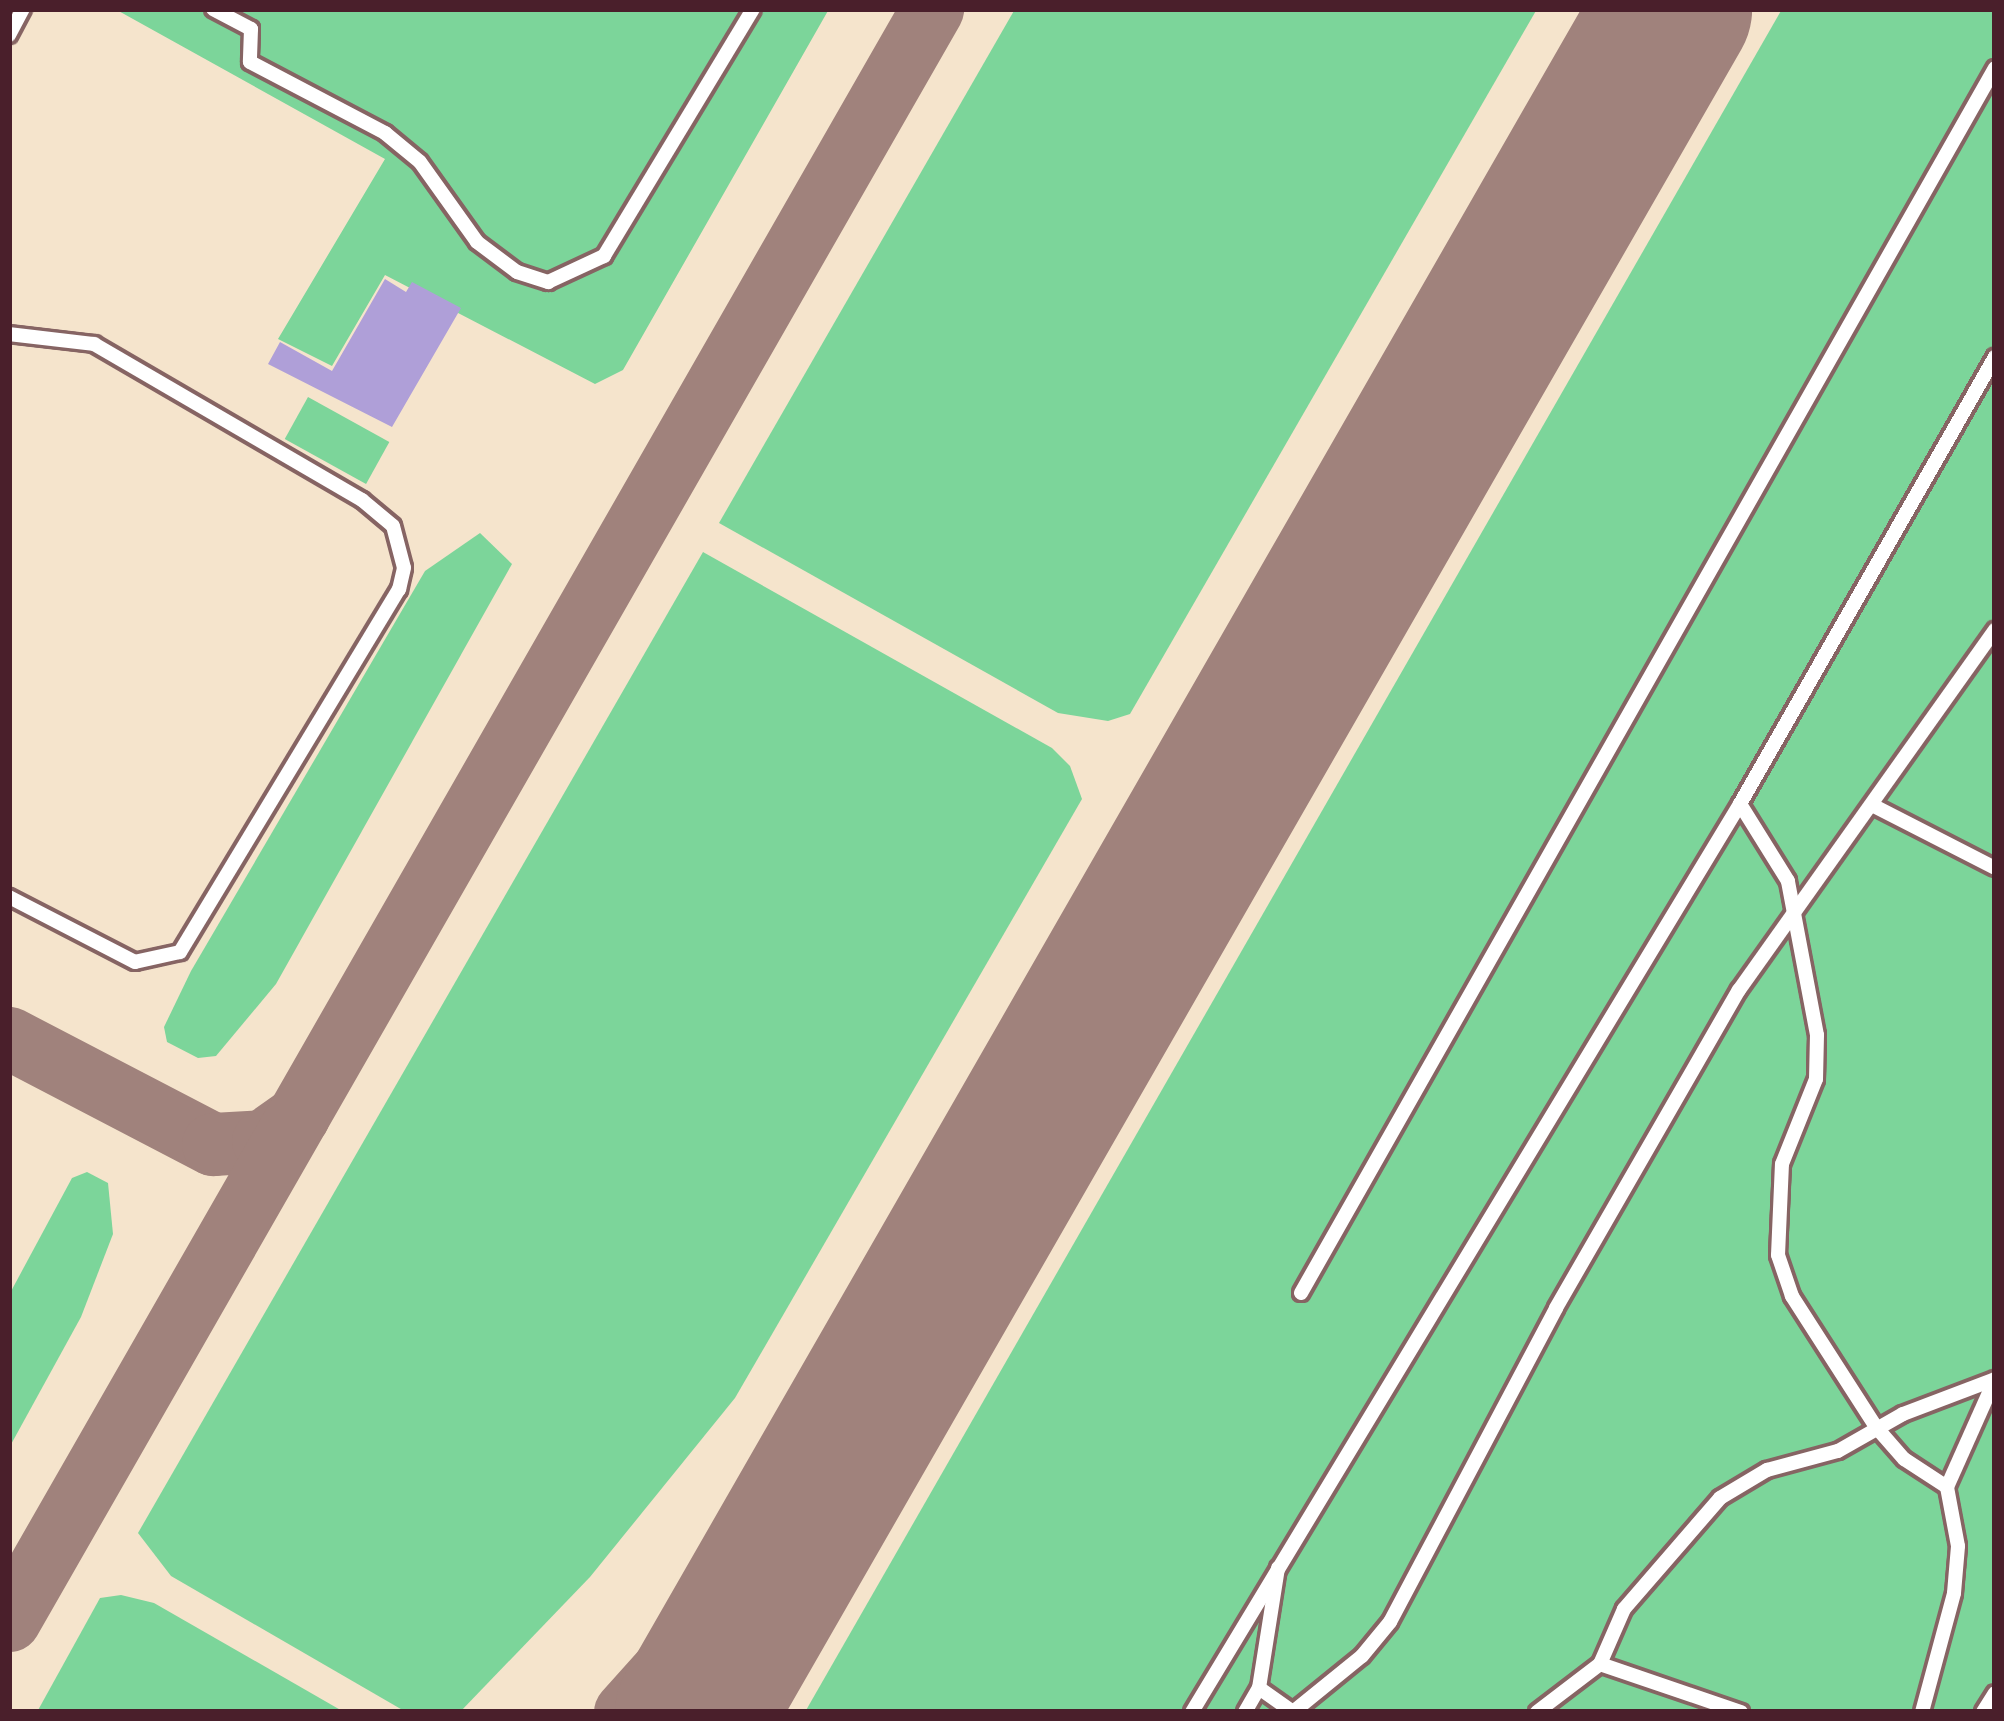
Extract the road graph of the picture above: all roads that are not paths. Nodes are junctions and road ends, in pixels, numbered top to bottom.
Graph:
1 (23, 9) edge
2 (213, 9) edge
3 (753, 9) edge
4 (9, 35) edge
5 (1995, 68) edge
6 (9, 334) edge
7 (1995, 357) edge
8 (1995, 631) edge
9 (1740, 804) junction
10 (1872, 806) junction
11 (1995, 868) edge
12 (9, 897) edge
13 (1792, 914) junction
14 (1301, 1293) dead end
15 (1995, 1379) edge
16 (1876, 1427) junction
17 (1946, 1487) junction
18 (1279, 1558) junction
19 (1600, 1664) junction
20 (1259, 1688) junction
21 (1995, 1693) edge
22 (1192, 1712) edge
23 (1245, 1712) edge
24 (1293, 1712) edge
25 (1538, 1712) edge
26 (1741, 1712) edge
27 (1922, 1712) edge
28 (1984, 1712) edge

1 - 4 lane
2 - 3 lane
5 - 14 lane
6 - 12 lane
7 - 9 lane
8 - 10 lane
9 - 13 lane
9 - 18 lane
10 - 11 lane
10 - 13 lane
13 - 16 lane
13 - 24 lane
15 - 16 lane
15 - 17 lane
16 - 17 lane
16 - 19 lane
17 - 27 lane
18 - 20 lane
18 - 22 lane
19 - 25 lane
19 - 26 lane
20 - 23 lane
20 - 24 lane
21 - 28 lane

